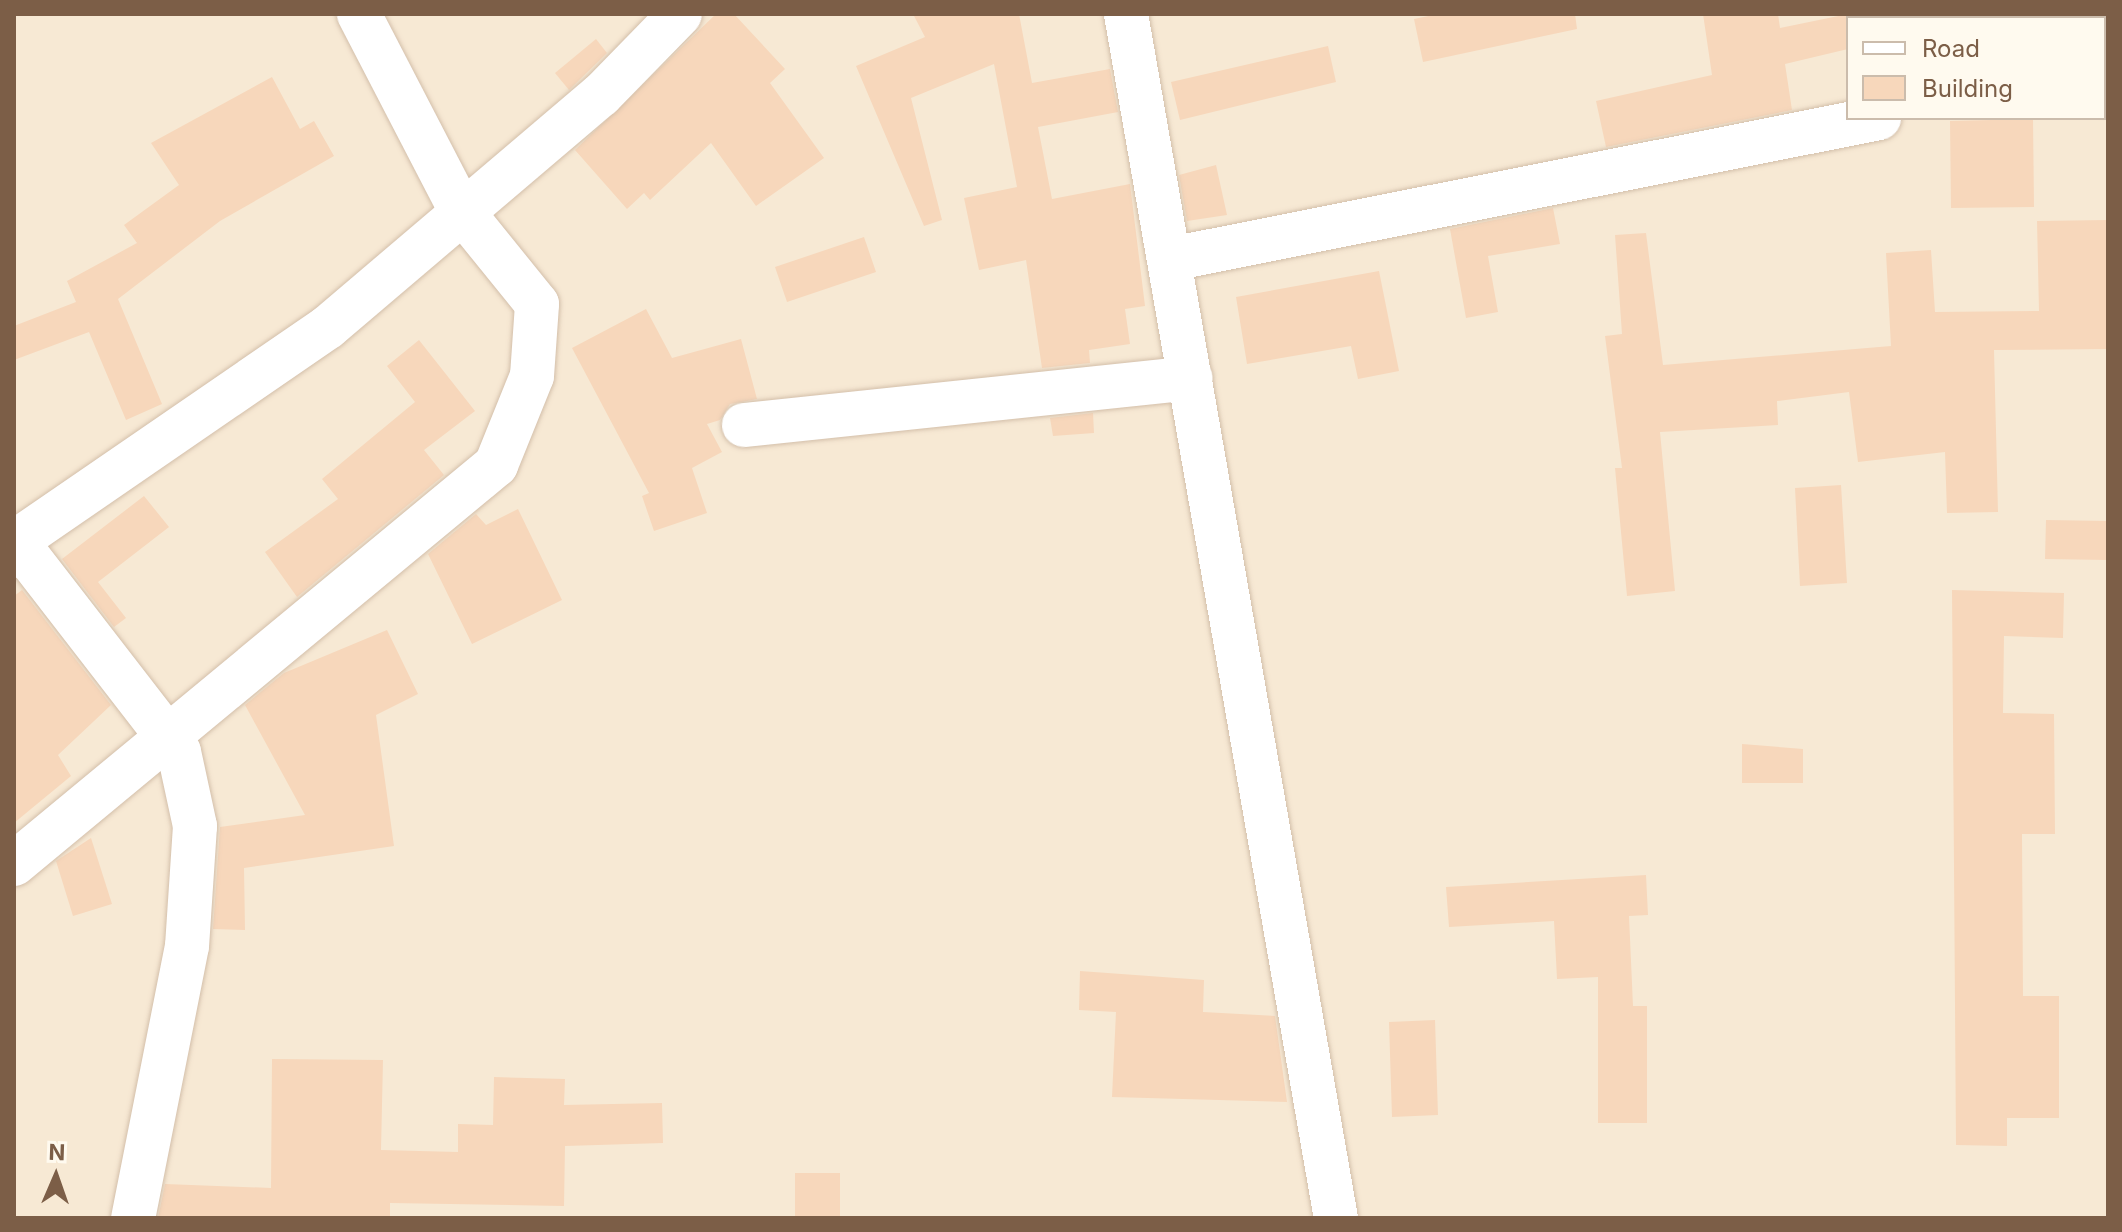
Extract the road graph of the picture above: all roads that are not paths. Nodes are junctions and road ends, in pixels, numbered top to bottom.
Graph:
1 (359, 14) edge
2 (680, 14) edge
3 (1126, 14) edge
4 (1869, 120) edge
5 (460, 209) junction
6 (1171, 259) junction
7 (1191, 378) junction
8 (744, 425) dead end
9 (17, 545) edge
10 (164, 733) junction
11 (14, 864) edge
12 (133, 1218) edge
13 (1336, 1218) edge

1 - 5 street
2 - 5 street
3 - 6 street
4 - 6 street
5 - 9 street
5 - 10 street
6 - 7 street
7 - 8 street
7 - 13 street
9 - 10 street
10 - 11 street
10 - 12 street

